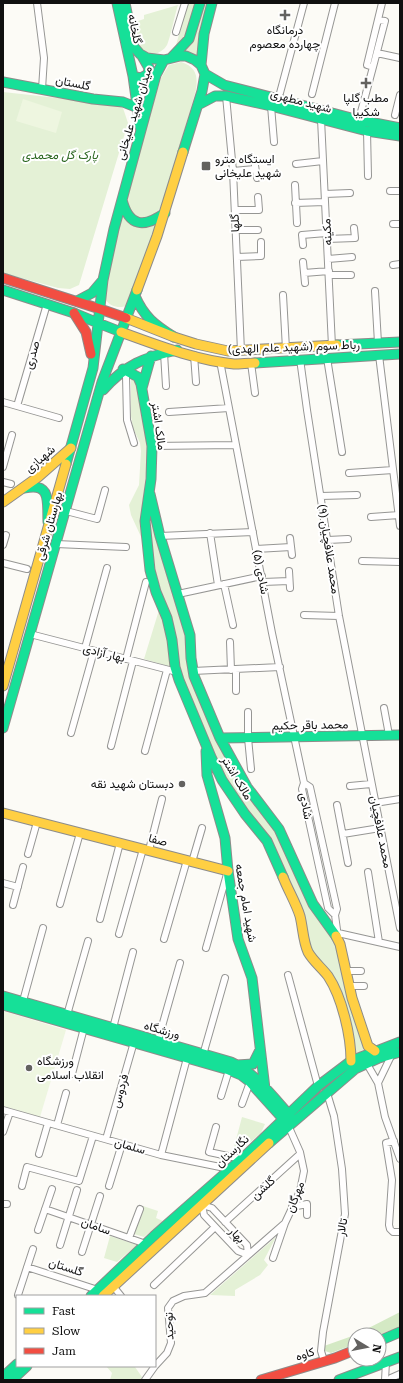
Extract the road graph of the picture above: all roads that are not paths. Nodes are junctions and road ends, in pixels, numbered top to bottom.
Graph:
1 (37, 3) edge
2 (117, 3) edge
3 (124, 3) edge
4 (185, 3) edge
5 (200, 3) edge
6 (212, 3) edge
7 (304, 3) edge
8 (335, 3) edge
9 (382, 3) edge
10 (378, 20) junction
11 (176, 32) dead end
12 (377, 53) junction
13 (142, 56) junction
14 (400, 58) edge
15 (168, 59) junction
16 (201, 65) junction
17 (373, 67) junction
18 (205, 74) junction
19 (133, 76) junction
20 (3, 82) edge
21 (42, 89) junction
22 (135, 91) junction
23 (280, 93) dead end
24 (312, 94) dead end
25 (400, 95) edge
26 (226, 96) junction
27 (123, 102) junction
28 (198, 106) junction
29 (271, 106) junction
30 (138, 108) junction
31 (395, 115) dead end
32 (321, 119) junction
33 (358, 124) junction
34 (400, 128) edge
35 (141, 131) junction
36 (367, 131) junction
37 (400, 136) edge
38 (274, 142) dead end
39 (254, 159) dead end
40 (323, 161) junction
41 (296, 164) dead end
42 (256, 169) junction
43 (233, 171) junction
44 (368, 176) dead end
45 (257, 178) dead end
46 (295, 185) dead end
47 (400, 191) edge
48 (390, 192) dead end
49 (350, 193) dead end
50 (324, 194) junction
51 (122, 196) junction
52 (258, 197) dead end
53 (325, 202) junction
54 (295, 203) junction
55 (235, 210) junction
56 (165, 213) junction
57 (297, 223) dead end
58 (393, 224) dead end
59 (400, 224) edge
60 (354, 228) dead end
61 (236, 230) junction
62 (258, 230) dead end
63 (327, 236) junction
64 (260, 242) dead end
65 (303, 245) dead end
66 (237, 257) junction
67 (352, 257) dead end
68 (328, 259) junction
69 (303, 262) dead end
70 (400, 264) edge
71 (393, 265) dead end
72 (304, 273) junction
73 (329, 273) junction
74 (351, 274) dead end
75 (3, 278) edge
76 (103, 280) junction
77 (305, 283) dead end
78 (34, 288) junction
79 (3, 290) edge
80 (375, 291) dead end
81 (135, 296) junction
82 (283, 296) dead end
83 (31, 299) junction
84 (77, 301) junction
85 (47, 304) junction
86 (100, 309) junction
87 (74, 313) junction
88 (126, 318) junction
89 (98, 323) junction
90 (152, 329) junction
91 (121, 332) junction
92 (174, 337) junction
93 (147, 341) junction
94 (400, 342) edge
95 (378, 343) junction
96 (332, 346) junction
97 (286, 349) junction
98 (177, 350) junction
99 (241, 351) junction
100 (164, 353) junction
101 (400, 354) edge
102 (194, 355) junction
103 (379, 355) junction
104 (151, 356) junction
105 (327, 358) junction
106 (300, 360) junction
107 (220, 361) junction
108 (251, 363) junction
109 (93, 368) junction
110 (123, 369) junction
111 (106, 372) junction
112 (196, 382) dead end
113 (166, 386) dead end
114 (142, 388) junction
115 (255, 393) dead end
116 (99, 394) junction
117 (3, 402) edge
118 (17, 406) junction
119 (229, 408) junction
120 (169, 412) dead end
121 (59, 418) dead end
122 (12, 435) dead end
123 (134, 442) dead end
124 (236, 444) junction
125 (152, 446) junction
126 (71, 448) junction
127 (342, 452) dead end
128 (3, 467) edge
129 (393, 470) junction
130 (349, 473) dead end
131 (3, 482) edge
132 (11, 484) dead end
133 (25, 488) junction
134 (105, 490) dead end
135 (150, 491) junction
136 (358, 495) dead end
137 (321, 496) junction
138 (3, 502) edge
139 (66, 511) junction
140 (399, 515) junction
141 (370, 517) dead end
142 (400, 526) edge
143 (48, 529) junction
144 (252, 532) junction
145 (210, 533) junction
146 (6, 535) dead end
147 (160, 536) junction
148 (290, 538) dead end
149 (348, 539) dead end
150 (328, 540) junction
151 (56, 544) junction
152 (3, 545) edge
153 (126, 547) dead end
154 (291, 547) junction
155 (256, 548) junction
156 (292, 555) dead end
157 (362, 561) dead end
158 (400, 562) edge
159 (3, 563) edge
160 (107, 568) dead end
161 (27, 569) dead end
162 (288, 571) dead end
163 (262, 579) junction
164 (146, 582) dead end
165 (221, 585) junction
166 (178, 594) junction
167 (304, 614) dead end
168 (339, 616) junction
169 (233, 625) dead end
170 (30, 634) junction
171 (230, 642) dead end
172 (85, 648) junction
173 (94, 651) junction
174 (126, 659) junction
175 (133, 661) junction
176 (280, 667) junction
177 (167, 670) junction
178 (234, 670) junction
179 (193, 671) junction
180 (177, 672) junction
181 (3, 686) edge
182 (236, 691) dead end
183 (384, 708) dead end
184 (248, 712) dead end
185 (3, 728) edge
186 (71, 733) dead end
187 (389, 735) junction
188 (400, 735) edge
189 (295, 737) junction
190 (363, 737) junction
191 (220, 738) junction
192 (248, 738) junction
193 (206, 745) junction
194 (111, 746) dead end
195 (145, 751) dead end
196 (251, 769) dead end
197 (304, 783) joint
198 (371, 784) junction
199 (350, 786) dead end
200 (247, 787) junction
201 (232, 796) junction
202 (162, 799) dead end
203 (400, 799) edge
204 (375, 803) junction
205 (337, 805) dead end
206 (3, 813) edge
207 (37, 822) junction
208 (202, 828) dead end
209 (380, 828) junction
210 (80, 833) junction
211 (343, 834) junction
212 (120, 843) junction
213 (146, 850) junction
214 (28, 854) dead end
215 (190, 861) junction
216 (348, 863) dead end
217 (23, 867) dead end
218 (228, 871) junction
219 (368, 872) dead end
220 (3, 882) edge
221 (18, 887) junction
222 (60, 904) dead end
223 (13, 905) dead end
224 (100, 919) dead end
225 (43, 928) dead end
226 (400, 928) edge
227 (338, 933) junction
228 (119, 934) dead end
229 (164, 939) dead end
230 (88, 941) dead end
231 (379, 942) junction
232 (340, 944) junction
233 (400, 947) edge
234 (206, 948) dead end
235 (133, 952) dead end
236 (180, 963) dead end
237 (361, 971) dead end
238 (346, 972) junction
239 (288, 975) dead end
240 (225, 978) dead end
241 (350, 986) junction
242 (364, 986) dead end
243 (3, 996) edge
244 (23, 1001) junction
245 (3, 1005) edge
246 (67, 1015) junction
247 (84, 1028) junction
248 (113, 1028) junction
249 (134, 1042) junction
250 (400, 1042) edge
251 (156, 1045) junction
252 (260, 1048) junction
253 (375, 1050) junction
254 (396, 1053) edge
255 (203, 1054) junction
256 (187, 1058) junction
257 (351, 1061) junction
258 (368, 1064) junction
259 (233, 1067) junction
260 (72, 1074) dead end
261 (250, 1082) junction
262 (378, 1083) junction
263 (318, 1086) junction
264 (265, 1088) junction
265 (66, 1093) dead end
266 (327, 1093) junction
267 (221, 1096) dead end
268 (242, 1104) dead end
269 (3, 1110) edge
270 (10, 1112) junction
271 (289, 1119) junction
272 (48, 1123) junction
273 (57, 1125) junction
274 (216, 1127) dead end
275 (3, 1132) edge
276 (93, 1136) junction
277 (106, 1139) junction
278 (394, 1141) junction
279 (122, 1144) junction
280 (39, 1154) dead end
281 (300, 1154) junction
282 (161, 1155) junction
283 (242, 1159) junction
284 (400, 1159) edge
285 (230, 1169) junction
286 (22, 1186) dead end
287 (109, 1186) dead end
288 (52, 1189) dead end
289 (77, 1190) dead end
290 (100, 1196) dead end
291 (202, 1205) junction
292 (292, 1207) junction
293 (45, 1209) junction
294 (140, 1209) dead end
295 (307, 1215) dead end
296 (68, 1217) junction
297 (225, 1222) junction
298 (285, 1223) junction
299 (91, 1225) junction
300 (216, 1227) junction
301 (38, 1230) dead end
302 (400, 1232) edge
303 (129, 1238) junction
304 (60, 1245) dead end
305 (149, 1247) junction
306 (33, 1249) dead end
307 (82, 1252) dead end
308 (248, 1255) junction
309 (273, 1258) dead end
310 (27, 1267) junction
311 (154, 1285) dead end
312 (113, 1286) junction
313 (97, 1294) edge
314 (18, 1295) edge
315 (120, 1295) edge
316 (400, 1332) edge
317 (387, 1338) edge
318 (347, 1353) edge
319 (400, 1357) edge
320 (324, 1361) junction
321 (387, 1362) edge
322 (16, 1365) edge
323 (156, 1365) edge
324 (26, 1367) edge
325 (154, 1367) edge
326 (376, 1367) edge
327 (386, 1367) edge
328 (400, 1374) edge
329 (3, 1377) edge
330 (356, 1377) edge
331 (12, 1380) edge
332 (145, 1380) edge
333 (261, 1380) edge
334 (338, 1380) edge
335 (385, 1380) edge
336 (390, 1380) edge

1 - 21 street
2 - 19 main road, گلخانه
3 - 13 main road, گلخانه
4 - 11 street
5 - 15 main road, میدان شهید علیخانی
6 - 16 main road
7 - 23 street
8 - 24 street
9 - 10 street
10 - 12 street
10 - 17 street
12 - 14 street
12 - 17 street
13 - 15 main road, گلخانه
13 - 19 main road
15 - 16 main road
15 - 35 main road, میدان شهید علیخانی
16 - 18 main road
17 - 33 street
18 - 28 main road
18 - 33 main road, شهید مطهری
19 - 22 main road, گلخانه
20 - 21 main road, گلستان
21 - 27 main road, گلستان
22 - 27 main road
22 - 30 main road, گلخانه
25 - 31 street
26 - 28 main road, شهید مطهری
26 - 29 main road, شهید مطهری
26 - 43 street, گلها
27 - 30 main road, گلستان
28 - 56 main road
29 - 32 main road, شهید مطهری
29 - 38 street
30 - 35 main road, گلخانه
32 - 33 main road, شهید مطهری
32 - 40 street, مکینه
33 - 34 main road, شهید مطهری
33 - 36 main road, شهید مطهری
35 - 51 main road, میدان شهید علیخانی
36 - 37 main road, شهید مطهری
36 - 44 street
39 - 42 street
40 - 41 street
40 - 50 street, مکینه
42 - 43 street
42 - 45 street
43 - 55 street, گلها
46 - 54 street
47 - 48 street
49 - 50 street
50 - 53 street, مکینه
51 - 56 main road
51 - 76 main road, میدان شهید علیخانی
52 - 55 street
53 - 54 street
53 - 63 street, مکینه
54 - 57 street
55 - 61 street, گلها
56 - 81 main road
58 - 59 street
60 - 63 street
61 - 62 street
61 - 66 street, گلها
63 - 65 street
63 - 68 street, مکینه
64 - 66 street
66 - 99 street, گلها
67 - 68 street
68 - 73 street, مکینه
69 - 72 street
70 - 71 street
72 - 73 street
72 - 77 street
73 - 74 street
73 - 96 street, مکینه
75 - 78 main road
76 - 84 main road
76 - 86 main road, میدان شهید علیخانی
78 - 83 main road
78 - 84 main road
79 - 83 main road
80 - 95 street
81 - 88 main road
81 - 92 main road
82 - 97 street
83 - 85 main road
84 - 86 main road
85 - 87 main road
85 - 118 street, صدری
86 - 88 main road
86 - 89 main road, میدان شهید علیخانی
87 - 89 main road
87 - 109 main road
88 - 90 main road, رباط سوم (شهید علم الهدی)
88 - 91 main road
89 - 91 main road
89 - 109 main road, بهارستان شرقی
90 - 92 main road, رباط سوم (شهید علم الهدی)
90 - 93 main road
91 - 93 main road, رباط سوم (شهید علم الهدی)
91 - 111 main road, بهارستان شرقی
92 - 99 main road, رباط سوم (شهید علم الهدی)
93 - 98 main road, رباط سوم (شهید علم الهدی)
94 - 95 main road, رباط سوم (شهید علم الهدی)
95 - 96 main road, رباط سوم (شهید علم الهدی)
96 - 97 main road, رباط سوم (شهید علم الهدی)
97 - 99 main road, رباط سوم (شهید علم الهدی)
98 - 100 main road
98 - 102 main road, رباط سوم (شهید علم الهدی)
100 - 104 main road
100 - 113 street
101 - 103 main road, رباط سوم (شهید علم الهدی)
102 - 107 main road, رباط سوم (شهید علم الهدی)
102 - 112 street
103 - 105 main road, رباط سوم (شهید علم الهدی)
103 - 129 street
104 - 110 main road
104 - 114 main road
105 - 106 main road, رباط سوم (شهید علم الهدی)
105 - 127 street
106 - 108 main road, رباط سوم (شهید علم الهدی)
106 - 137 street, محمد علافچیان (۹)
107 - 108 main road, رباط سوم (شهید علم الهدی)
107 - 119 street, شادی (۵)
108 - 115 street
109 - 111 main road
109 - 126 main road, بهارستان شرقی
110 - 114 main road
110 - 116 main road
110 - 123 street
111 - 116 main road, بهارستان شرقی
114 - 125 main road, مالک اشتر
116 - 139 main road, بهارستان شرقی
117 - 118 street
118 - 121 street
119 - 120 street
119 - 124 street, شادی (۵)
122 - 128 street
124 - 125 street
124 - 144 street, شادی (۵)
125 - 135 main road, مالک اشتر
126 - 133 main road, شهبازی
126 - 143 main road, بهارستان شرقی
129 - 130 street
129 - 140 street
131 - 132 street
133 - 138 main road, شهبازی
133 - 143 main road, شهبازی
134 - 139 street
135 - 147 main road, مالک اشتر
135 - 180 main road, مالک اشتر
136 - 137 street
137 - 150 street, محمد علافچیان (۹)
139 - 151 main road, بهارستان شرقی
140 - 141 street
140 - 142 street
143 - 181 main road, بهارستان شرقی
144 - 145 street
144 - 155 street, شادی (۵)
145 - 147 street
145 - 165 street
146 - 152 street
147 - 166 main road, مالک اشتر
148 - 154 street
149 - 150 street
150 - 168 street, محمد علافچیان (۹)
151 - 153 street
151 - 170 main road, بهارستان شرقی
154 - 155 street
154 - 156 street
155 - 163 street, شادی (۵)
157 - 158 street
159 - 161 street
160 - 172 street
162 - 163 street
163 - 165 street
163 - 176 street, شادی (۵)
164 - 174 street
165 - 166 street
165 - 169 street
166 - 179 main road, مالک اشتر
167 - 168 street
168 - 190 street, محمد علافچیان (۹)
170 - 172 street, بهار آزادی
170 - 185 main road, بهارستان شرقی
171 - 178 street
172 - 173 street, بهار آزادی
173 - 174 street, بهار آزادی
173 - 186 street
174 - 175 street, بهار آزادی
175 - 177 street, بهار آزادی
175 - 194 street
176 - 178 street
176 - 189 street, شادی (۵)
177 - 180 street, بهار آزادی
177 - 195 street
178 - 179 street
178 - 182 street
179 - 191 main road, مالک اشتر
180 - 193 main road, مالک اشتر
183 - 187 street
184 - 192 street
187 - 188 main road, محمد باقر حکیم
187 - 190 main road, محمد باقر حکیم
189 - 190 main road, محمد باقر حکیم
189 - 192 main road, محمد باقر حکیم
189 - 197 street, شادی (۵)
190 - 198 street, محمد علافچیان
191 - 192 main road, محمد باقر حکیم
191 - 200 main road, مالک اشتر
192 - 196 street
193 - 201 main road, مالک اشتر
193 - 218 main road, شهید امام جمعه
197 - 227 street, شادی
198 - 199 street
198 - 204 street, محمد علافچیان
200 - 201 main road
200 - 232 main road, مالک اشتر
201 - 257 main road, مالک اشتر
202 - 213 street
203 - 204 street
204 - 209 street, محمد علافچیان
205 - 211 street
206 - 207 main road, صفا
207 - 210 main road, صفا
207 - 214 street
208 - 215 street
209 - 211 street
209 - 226 street, محمد علافچیان
210 - 212 main road, صفا
210 - 222 street
211 - 216 street
212 - 213 main road, صفا
212 - 224 street
213 - 215 main road, صفا
213 - 228 street
215 - 218 main road, صفا
215 - 229 street
217 - 221 street
218 - 234 street
218 - 252 main road, شهید امام جمعه
219 - 231 street
220 - 221 street
221 - 223 street
225 - 244 street
227 - 231 street
227 - 232 street, شادی
230 - 246 street
231 - 233 street
232 - 238 main road, مالک اشتر
235 - 248 street
236 - 251 street
237 - 238 street
238 - 241 main road, مالک اشتر
239 - 263 street
240 - 255 street
241 - 242 street
241 - 253 main road, مالک اشتر
243 - 244 main road, ورزشگاه
244 - 246 main road, ورزشگاه
245 - 247 main road, ورزشگاه
246 - 248 main road, ورزشگاه
247 - 249 main road, ورزشگاه
247 - 260 street
248 - 251 main road, ورزشگاه
249 - 251 main road, ورزشگاه
249 - 277 street, فردوس
250 - 253 main road, نگارستان
251 - 255 main road, ورزشگاه
251 - 256 main road, ورزشگاه
252 - 259 main road
252 - 264 main road, شهید امام جمعه
253 - 257 main road, نگارستان
254 - 258 main road, نگارستان
254 - 262 street
255 - 259 main road, ورزشگاه
256 - 259 main road, ورزشگاه
256 - 282 street, سلمان
257 - 263 main road, نگارستان
258 - 262 street
258 - 266 main road, نگارستان
259 - 261 main road, ورزشگاه
259 - 264 main road, ورزشگاه
259 - 267 street
261 - 268 street
261 - 271 main road, ورزشگاه
262 - 278 street
263 - 271 main road, نگارستان
264 - 271 main road, ورزشگاه
265 - 273 street
266 - 271 main road, نگارستان
266 - 320 street, تالار
269 - 270 street, سلمان
270 - 272 street, سلمان
270 - 275 street
271 - 281 street, مهرگان
271 - 283 main road, نگارستان
271 - 291 main road, نگارستان
272 - 273 street, سلمان
272 - 280 street
273 - 276 street, سلمان
274 - 283 street
276 - 277 street, سلمان
276 - 286 street
277 - 279 street, سلمان
278 - 284 street
278 - 302 street
279 - 282 street, سلمان
279 - 287 street
281 - 292 street, مهرگان
281 - 297 street, گلشن
282 - 285 street
283 - 285 main road, نگارستان
285 - 305 main road, نگارستان
288 - 293 street
289 - 296 street
290 - 299 street
291 - 297 street, بهار
291 - 300 street, بهار
291 - 305 main road, نگارستان
292 - 295 street
292 - 298 street, مهرگان
293 - 296 street, سامان
293 - 301 street
294 - 303 street
296 - 299 street, سامان
296 - 304 street
297 - 308 street, بهار
298 - 308 street, مهرگان
298 - 309 street
299 - 303 street, سامان
299 - 307 street
300 - 308 street, بهار
300 - 311 street
303 - 305 street, سامان
305 - 312 main road, نگارستان
305 - 313 main road, نگارستان
306 - 310 street
308 - 323 street, توحید
310 - 313 street, گلستان
310 - 314 street
312 - 313 main road, نگارستان
312 - 315 street
316 - 317 main road
318 - 320 main road, کاوه
319 - 321 main road
320 - 333 main road, کاوه
322 - 329 main road
324 - 331 main road
325 - 332 street, توحید
326 - 330 main road
327 - 335 street
328 - 336 street
330 - 334 main road

